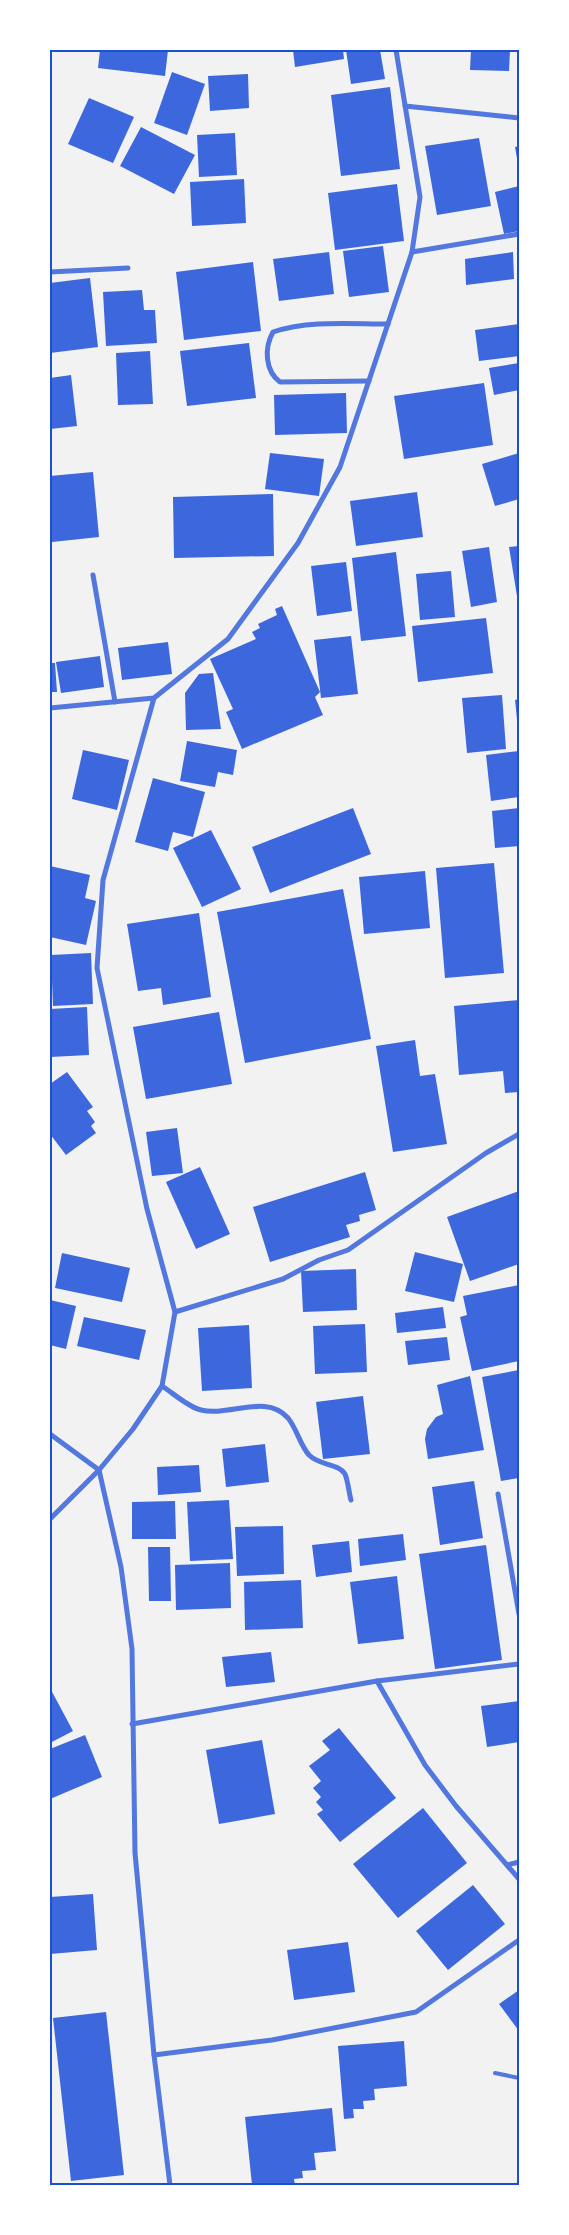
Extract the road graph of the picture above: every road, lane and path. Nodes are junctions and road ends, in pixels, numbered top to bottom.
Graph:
1 (396, 50) edge
2 (405, 106) junction
3 (519, 118) edge
4 (519, 234) edge
5 (412, 252) junction
6 (128, 268) dead end
7 (50, 272) edge
8 (388, 324) junction
9 (369, 381) junction
10 (93, 575) dead end
11 (154, 698) junction
12 (116, 702) junction
13 (50, 708) edge
14 (519, 1134) edge
15 (175, 1312) junction
16 (162, 1386) junction
17 (50, 1434) edge
18 (99, 1470) junction
19 (498, 1494) dead end
20 (351, 1500) dead end
21 (50, 1519) edge
22 (519, 1614) edge
23 (519, 1664) edge
24 (376, 1681) junction
25 (132, 1724) junction
26 (519, 1862) edge
27 (507, 1865) junction
28 (519, 1879) edge
29 (519, 1940) edge
30 (154, 2055) junction
31 (495, 2073) dead end
32 (519, 2078) edge
33 (170, 2185) edge

1 - 2 street
2 - 3 street
2 - 5 street
4 - 5 street
5 - 8 street
6 - 7 street
8 - 9 street
8 - 9 street
9 - 11 street
10 - 12 street
11 - 12 street
11 - 15 street
12 - 13 street
14 - 15 street
15 - 16 street
16 - 18 street
16 - 20 street
17 - 18 street
18 - 21 street
18 - 25 street
19 - 22 street
23 - 24 street
24 - 25 street
24 - 27 street
25 - 30 street
26 - 27 street
27 - 28 street
29 - 30 street
30 - 33 street
31 - 32 lane

